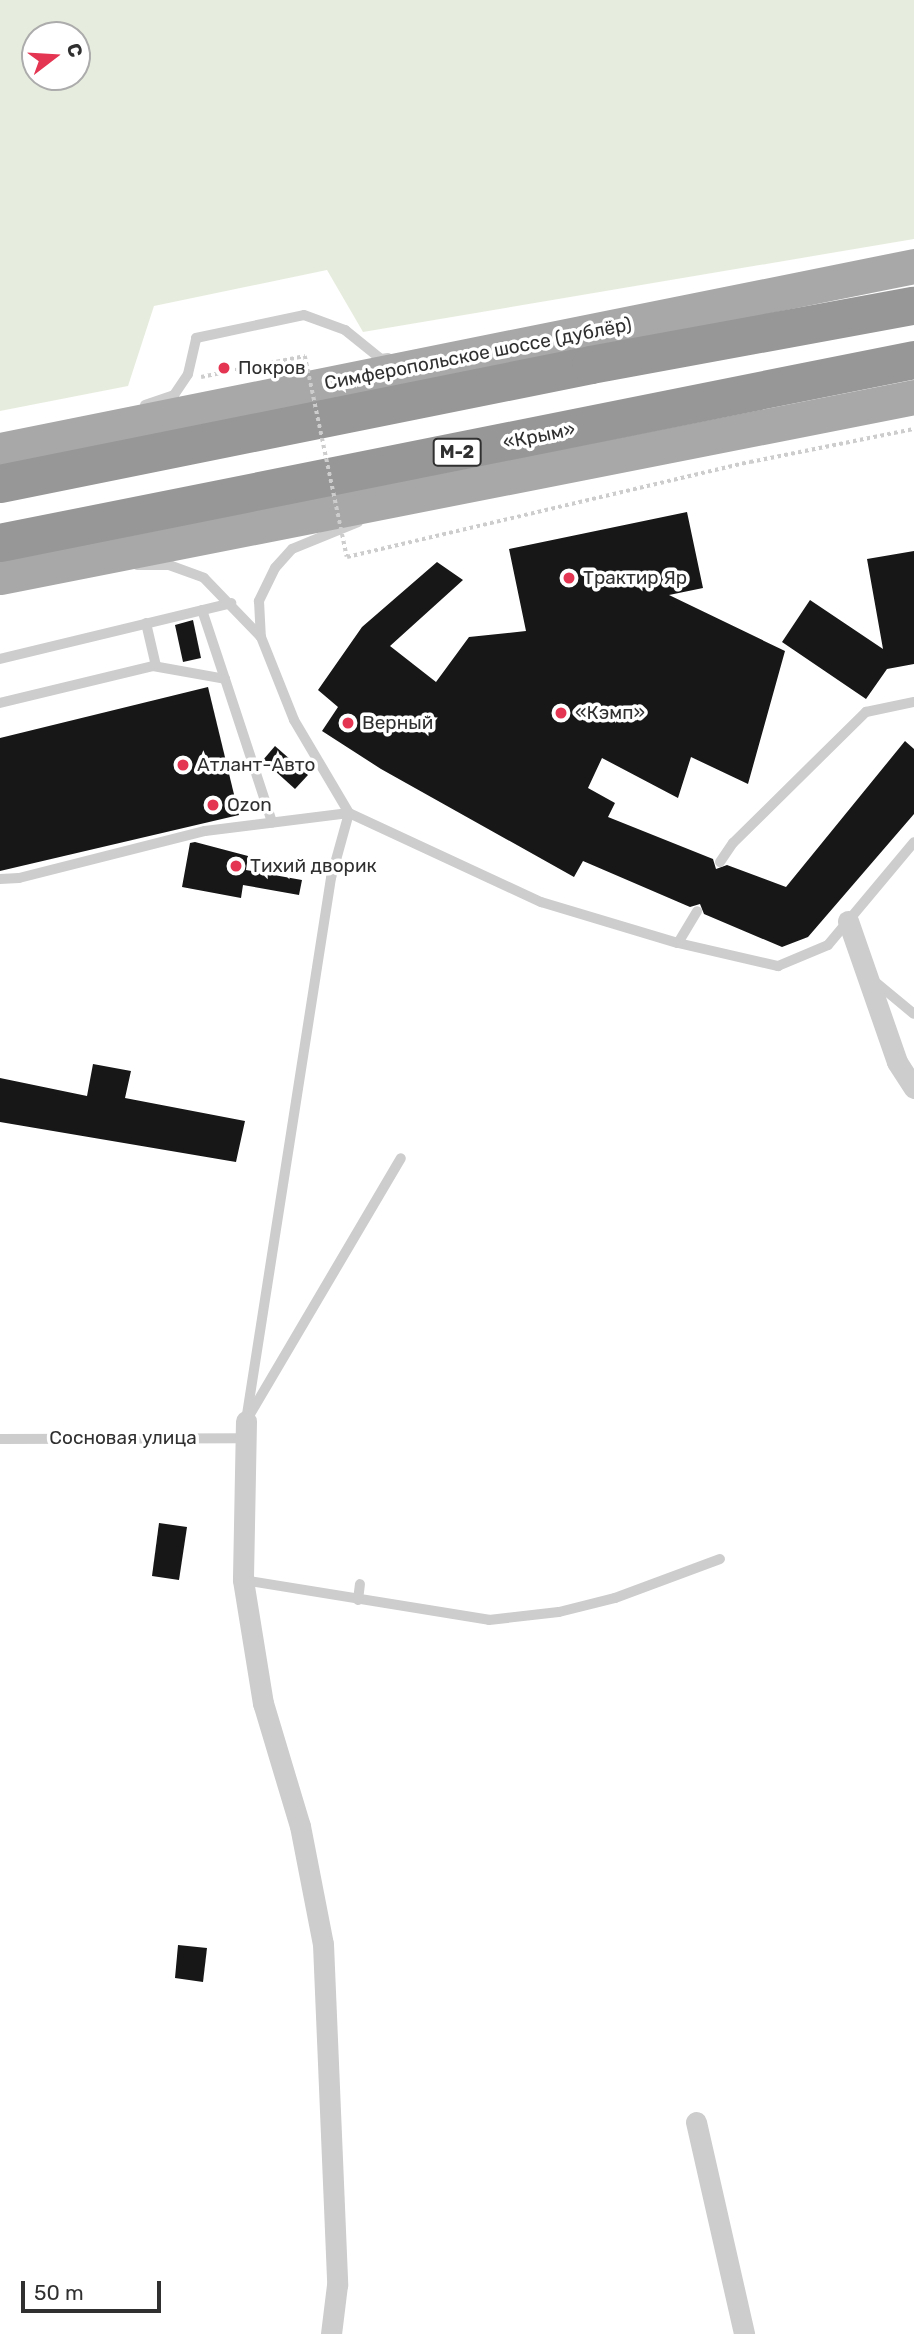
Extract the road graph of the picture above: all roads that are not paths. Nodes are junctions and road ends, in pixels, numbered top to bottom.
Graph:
1 (914, 266) edge
2 (914, 306) edge
3 (502, 349) junction
4 (914, 360) edge
5 (914, 397) edge
6 (53, 439) junction
7 (0, 450) edge
8 (0, 484) edge
9 (431, 491) junction
10 (0, 543) edge
11 (61, 565) junction
12 (0, 577) edge
13 (231, 603) junction
14 (202, 610) junction
15 (146, 623) junction
16 (261, 637) junction
17 (0, 659) edge
18 (156, 666) junction
19 (225, 679) junction
20 (914, 702) edge
21 (0, 703) edge
22 (349, 813) junction
23 (272, 822) junction
24 (914, 842) edge
25 (720, 862) dead end
26 (0, 878) edge
27 (697, 911) dead end
28 (848, 921) junction
29 (678, 943) junction
30 (866, 975) junction
31 (914, 1014) edge
32 (914, 1088) edge
33 (401, 1158) dead end
34 (246, 1430) junction
35 (0, 1439) edge
36 (720, 1559) dead end
37 (243, 1580) junction
38 (360, 1584) dead end
39 (358, 1600) junction
40 (696, 2122) dead end
41 (331, 2334) edge
42 (744, 2334) edge

1 - 3 main road, Симферопольское шоссе (дублёр)
2 - 8 highway
3 - 6 main road, Симферопольское шоссе (дублёр)
3 - 6 lane
4 - 10 highway, «Крым» / М-2
5 - 9 main road
6 - 7 main road, Симферопольское шоссе (дублёр)
9 - 11 main road
9 - 16 lane
11 - 12 main road
11 - 13 lane
13 - 14 lane
13 - 16 lane
14 - 15 lane
14 - 19 lane
15 - 17 lane
15 - 18 lane
16 - 22 lane
18 - 19 lane
18 - 21 lane
19 - 23 lane
20 - 25 lane
22 - 23 lane
22 - 29 lane
22 - 34 lane
23 - 26 lane
24 - 28 lane
27 - 29 lane
28 - 29 lane
28 - 30 street
30 - 31 lane
30 - 32 street
33 - 34 lane
34 - 35 lane, Сосновая улица
34 - 37 street
36 - 39 lane
37 - 39 lane
37 - 41 street
38 - 39 lane
40 - 42 street

